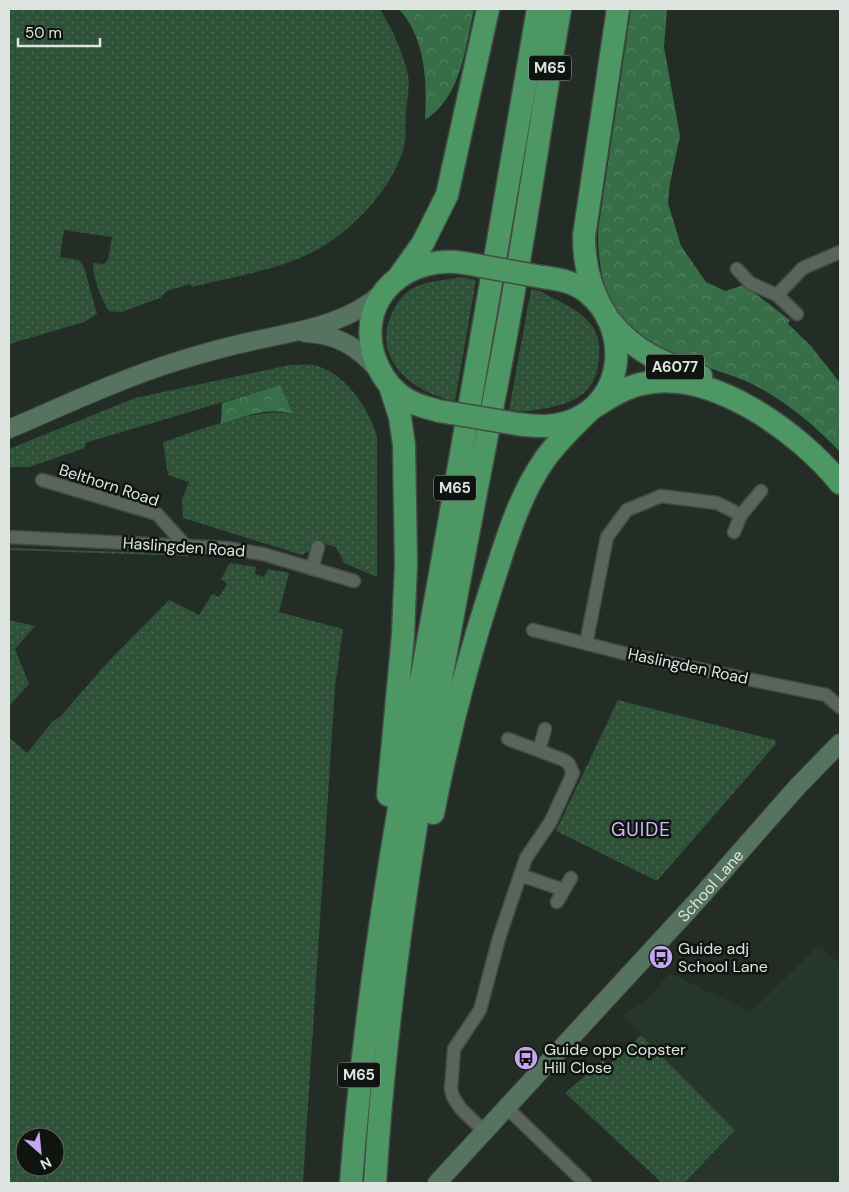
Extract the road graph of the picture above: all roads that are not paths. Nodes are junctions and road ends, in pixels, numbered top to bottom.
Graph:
1 (488, 9) edge
2 (538, 9) edge
3 (560, 9) edge
4 (618, 9) edge
5 (840, 252) edge
6 (737, 269) dead end
7 (391, 284) junction
8 (777, 295) junction
9 (797, 314) dead end
10 (607, 316) junction
11 (297, 333) junction
12 (385, 380) junction
13 (591, 410) junction
14 (9, 429) edge
15 (840, 468) edge
16 (42, 480) dead end
17 (840, 483) edge
18 (761, 491) dead end
19 (741, 515) junction
20 (734, 532) dead end
21 (9, 537) edge
22 (185, 545) junction
23 (318, 547) dead end
24 (312, 569) junction
25 (354, 582) dead end
26 (533, 630) dead end
27 (586, 644) junction
28 (840, 707) edge
29 (545, 729) dead end
30 (508, 739) dead end
31 (840, 743) edge
32 (539, 750) junction
33 (520, 875) junction
34 (571, 878) dead end
35 (564, 890) junction
36 (557, 902) dead end
37 (373, 968) junction
38 (387, 1042) junction
39 (507, 1108) junction
40 (485, 1132) junction
41 (351, 1183) edge
42 (375, 1183) edge
43 (437, 1183) edge
44 (585, 1183) edge

1 - 7 highway
2 - 37 highway, M65
3 - 38 highway, M65
4 - 10 highway
5 - 8 street
6 - 8 street
7 - 10 highway, A6077, bridge
7 - 11 main road
7 - 12 highway
8 - 9 street
10 - 13 highway
10 - 15 highway, A6077
11 - 12 main road
11 - 14 main road
12 - 13 highway, A6077, bridge
12 - 37 highway
13 - 17 highway, A6077
13 - 38 highway
16 - 22 street, Belthorn Road
18 - 19 street
19 - 20 street
19 - 27 street
21 - 22 street, Haslingden Road
22 - 24 street, Haslingden Road
23 - 24 street
24 - 25 street, Haslingden Road
26 - 27 street, Haslingden Road
27 - 28 street, Haslingden Road
29 - 32 street
30 - 32 street
31 - 39 main road, School Lane
32 - 33 street
33 - 35 street
33 - 40 street
34 - 35 street
35 - 36 street
37 - 41 highway, M65
38 - 42 highway, M65
39 - 40 main road, School Lane
39 - 44 street
40 - 43 main road, School Lane

